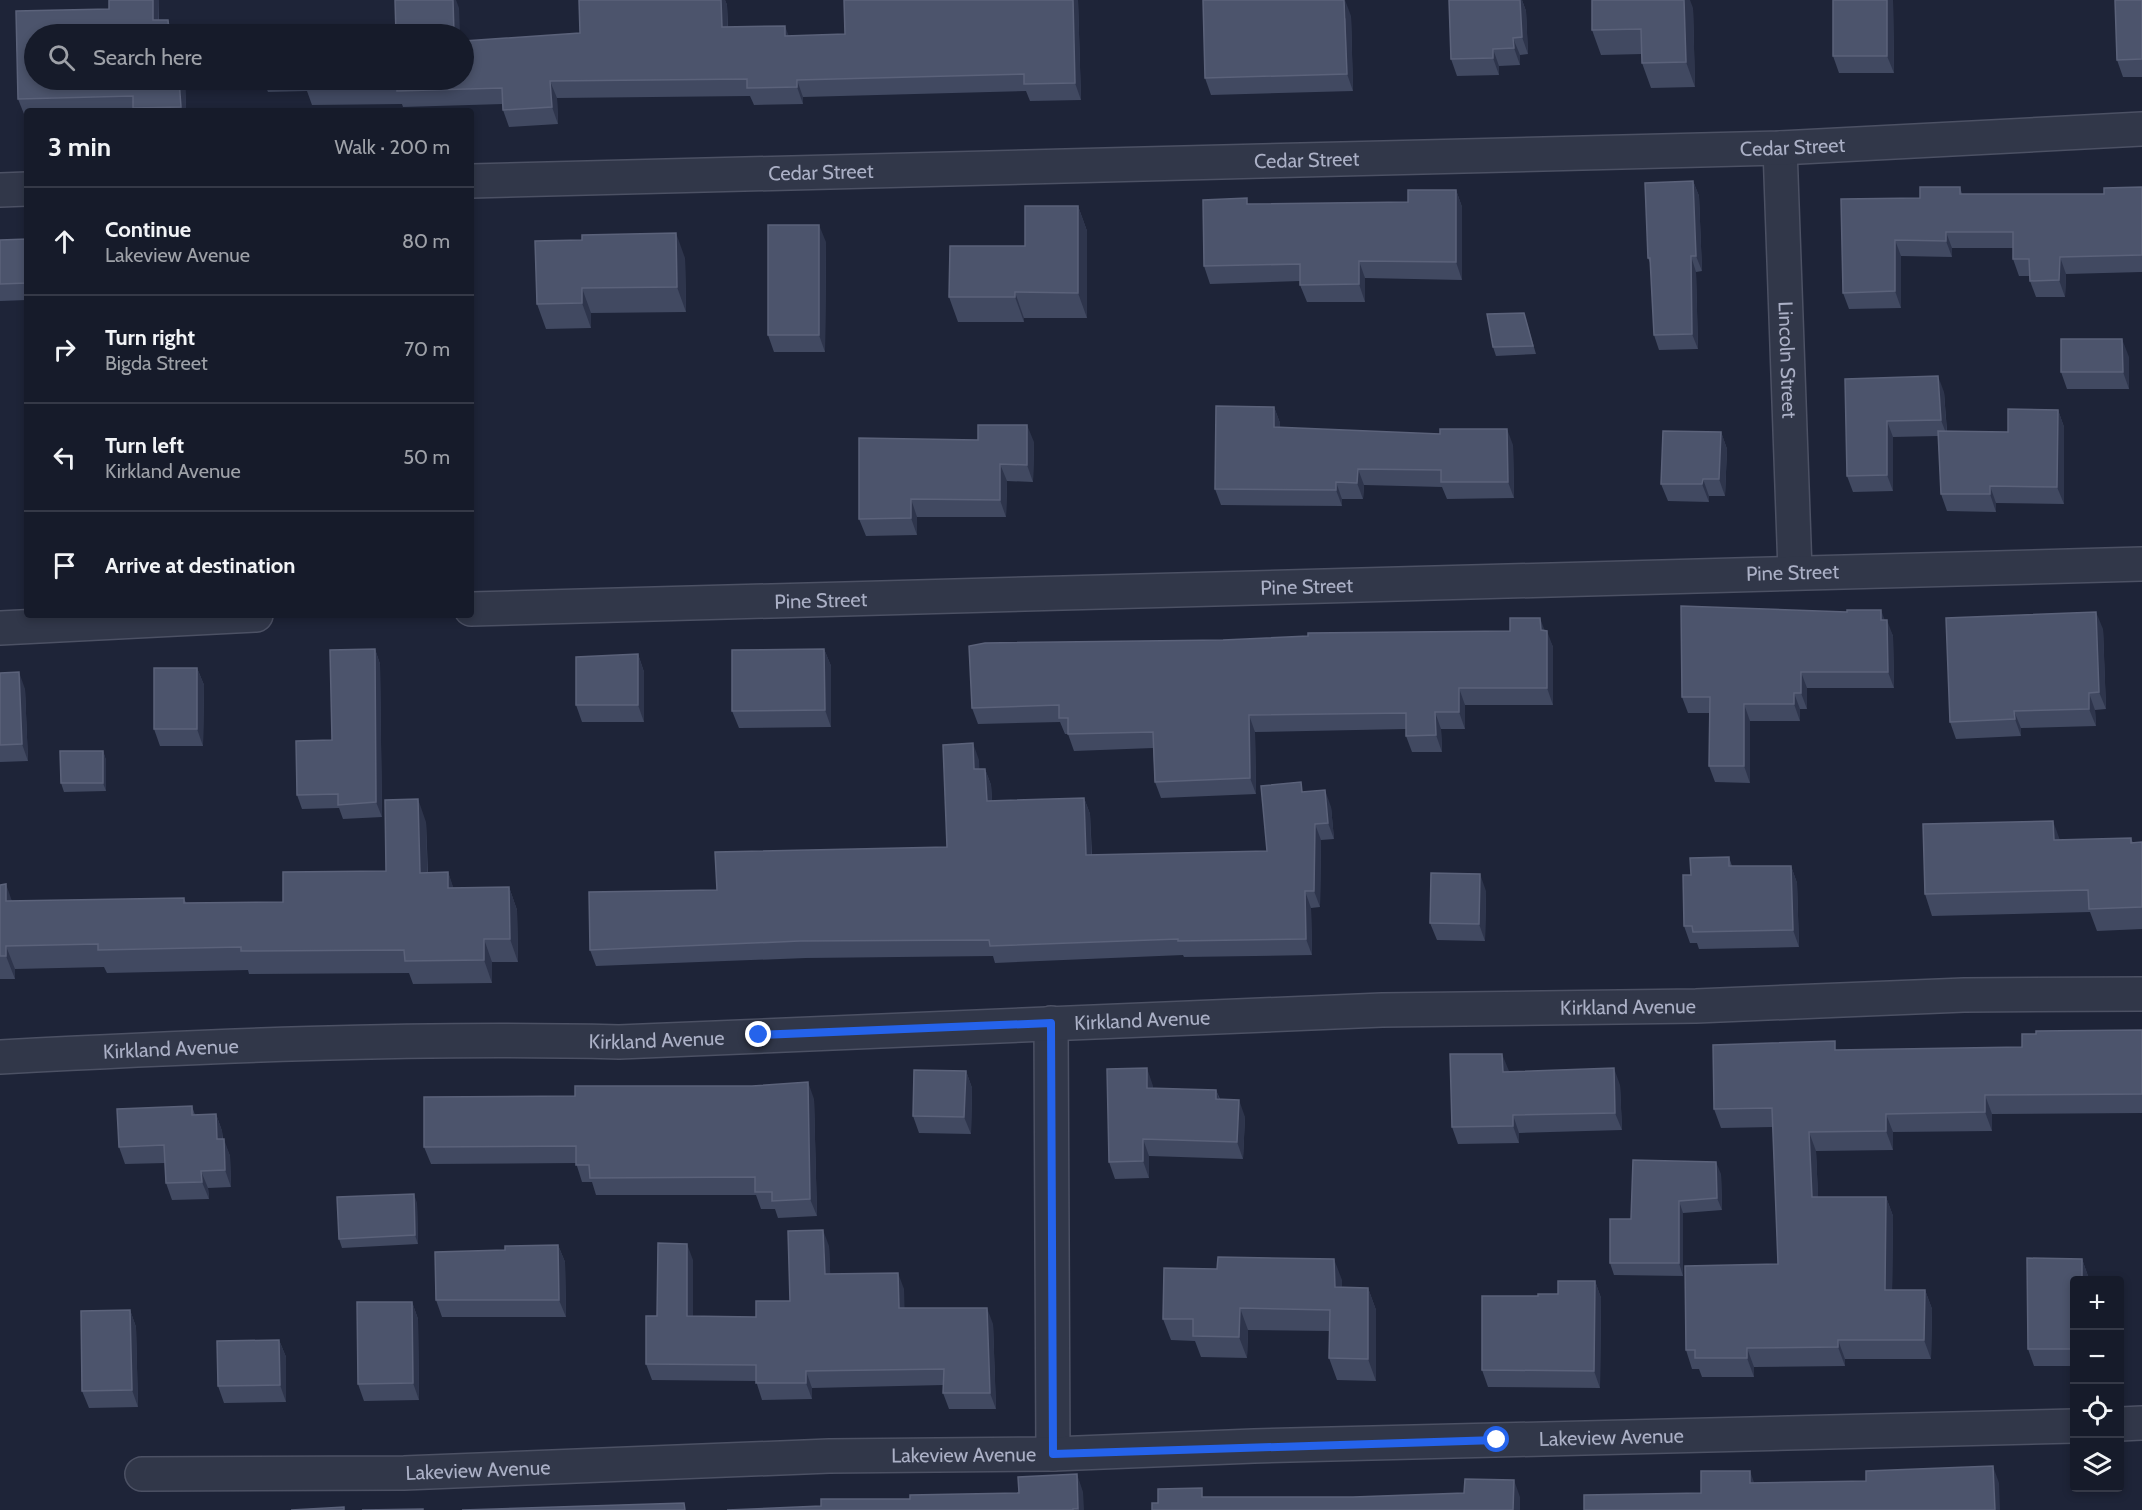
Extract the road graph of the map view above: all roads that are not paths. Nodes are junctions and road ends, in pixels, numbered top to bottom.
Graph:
1 (2142, 129) edge
2 (1780, 148) junction
3 (474, 181) edge
4 (24, 189) edge
5 (0, 190) edge
6 (2142, 564) edge
7 (1795, 572) junction
8 (474, 609) edge
9 (197, 618) edge
10 (0, 628) edge
11 (2142, 994) edge
12 (1051, 1023) junction
13 (0, 1057) edge
14 (2142, 1423) edge
15 (2124, 1424) edge
16 (2070, 1426) edge
17 (1053, 1454) junction
18 (142, 1474) dead end

1 - 2 street, Cedar Street
2 - 3 street, Cedar Street
2 - 7 street, Lincoln Street
4 - 5 street
6 - 7 street, Pine Street
7 - 8 street, Pine Street
9 - 10 street
11 - 12 street, Kirkland Avenue
12 - 13 street, Kirkland Avenue
12 - 17 street
14 - 15 street
16 - 17 street, Lakeview Avenue
17 - 18 street, Lakeview Avenue

